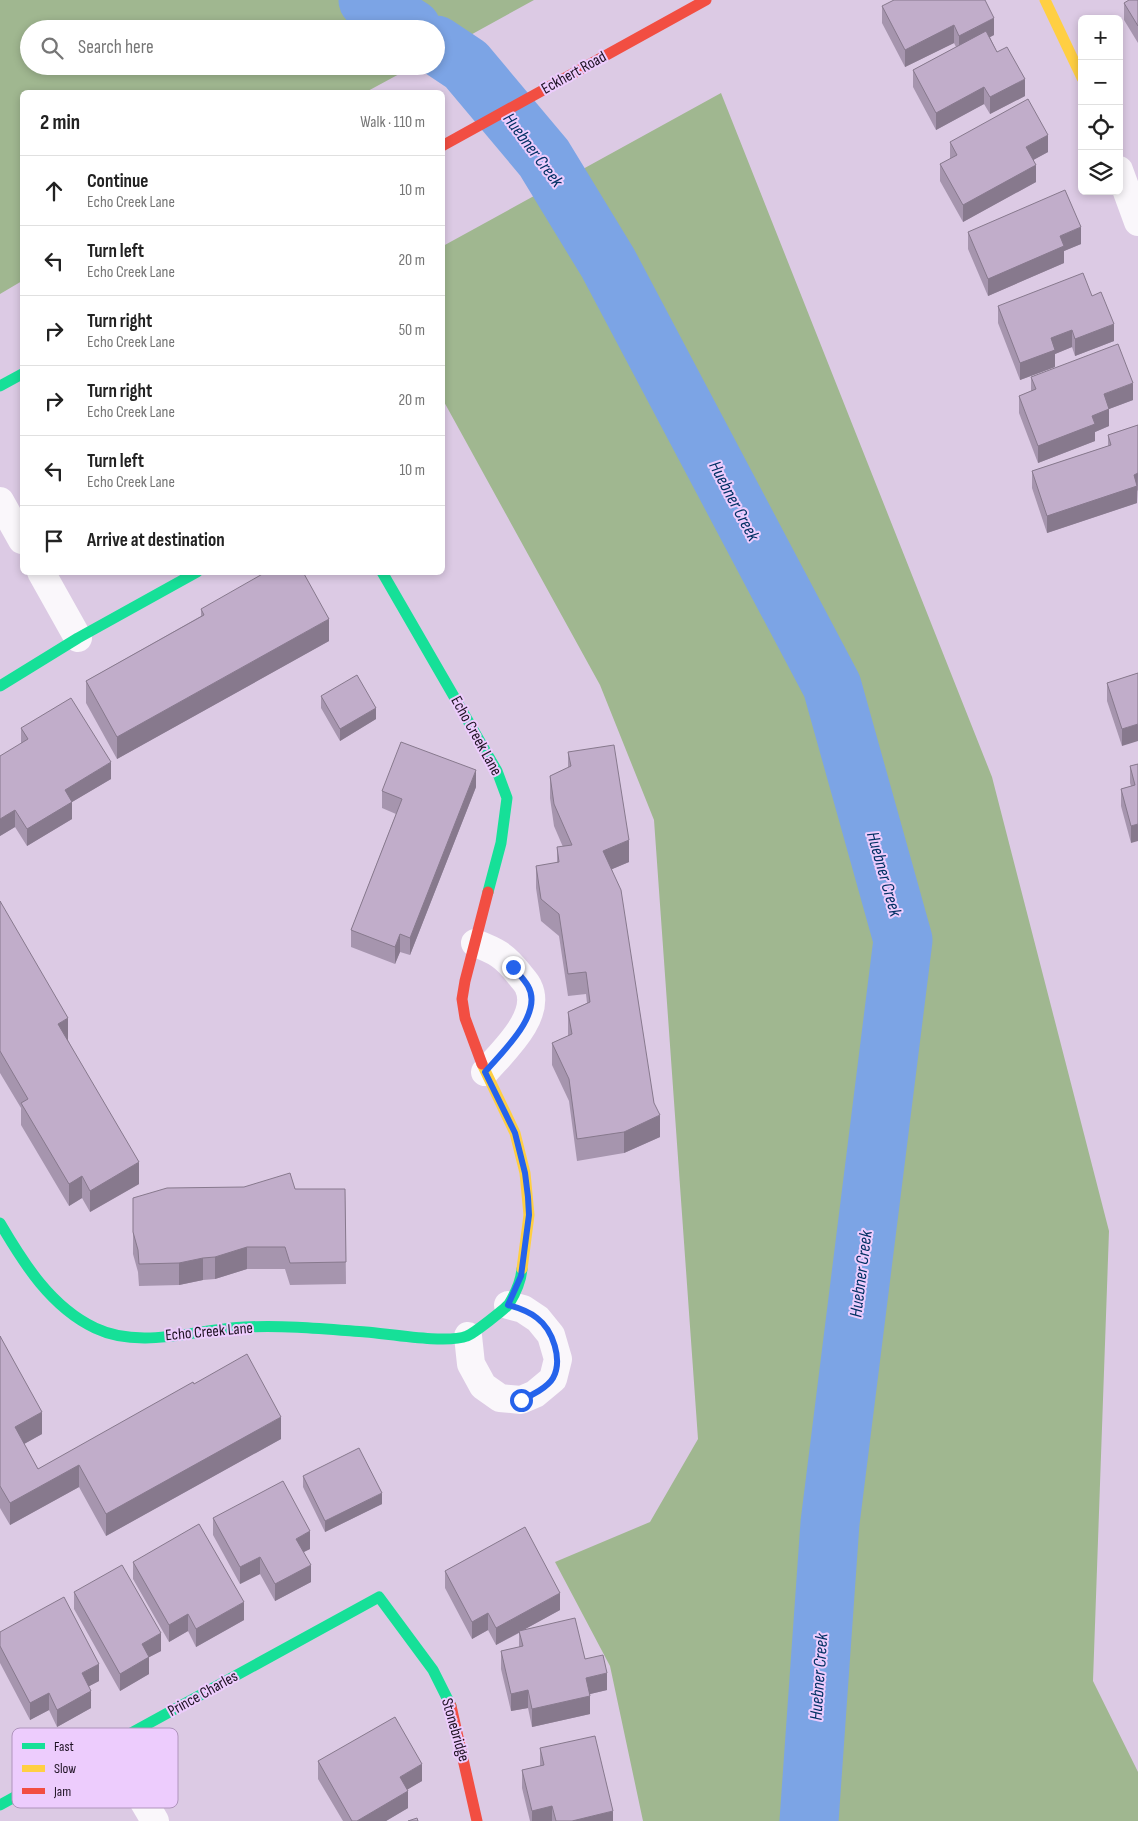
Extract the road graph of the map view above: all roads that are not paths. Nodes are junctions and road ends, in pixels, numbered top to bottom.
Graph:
1 (706, 0) edge
2 (1045, 0) edge
3 (1078, 70) edge
4 (445, 144) edge
5 (1126, 171) edge
6 (1138, 222) edge
7 (20, 375) edge
8 (0, 386) edge
9 (0, 501) edge
10 (20, 536) edge
11 (43, 575) edge
12 (192, 575) edge
13 (384, 575) edge
14 (78, 638) junction
15 (0, 686) edge
16 (475, 943) junction
17 (485, 1072) junction
18 (0, 1222) edge
19 (508, 1305) junction
20 (468, 1336) junction
21 (379, 1597) joint
22 (139, 1728) edge
23 (12, 1798) edge
24 (0, 1805) edge
25 (147, 1808) edge
26 (155, 1821) edge
27 (477, 1821) edge

1 - 4 street, Eckhert Road
2 - 3 street
5 - 6 street
7 - 8 street
9 - 10 street
11 - 14 street
12 - 14 street
13 - 16 street, Echo Creek Lane
14 - 15 street
16 - 17 street, Echo Creek Lane
16 - 17 street
17 - 19 street, Echo Creek Lane
18 - 20 street, Echo Creek Lane
19 - 20 street, Echo Creek Lane
19 - 20 street
21 - 22 street, Prince Charles
21 - 27 street, Stonebridge
23 - 24 street, Prince Charles
25 - 26 street

